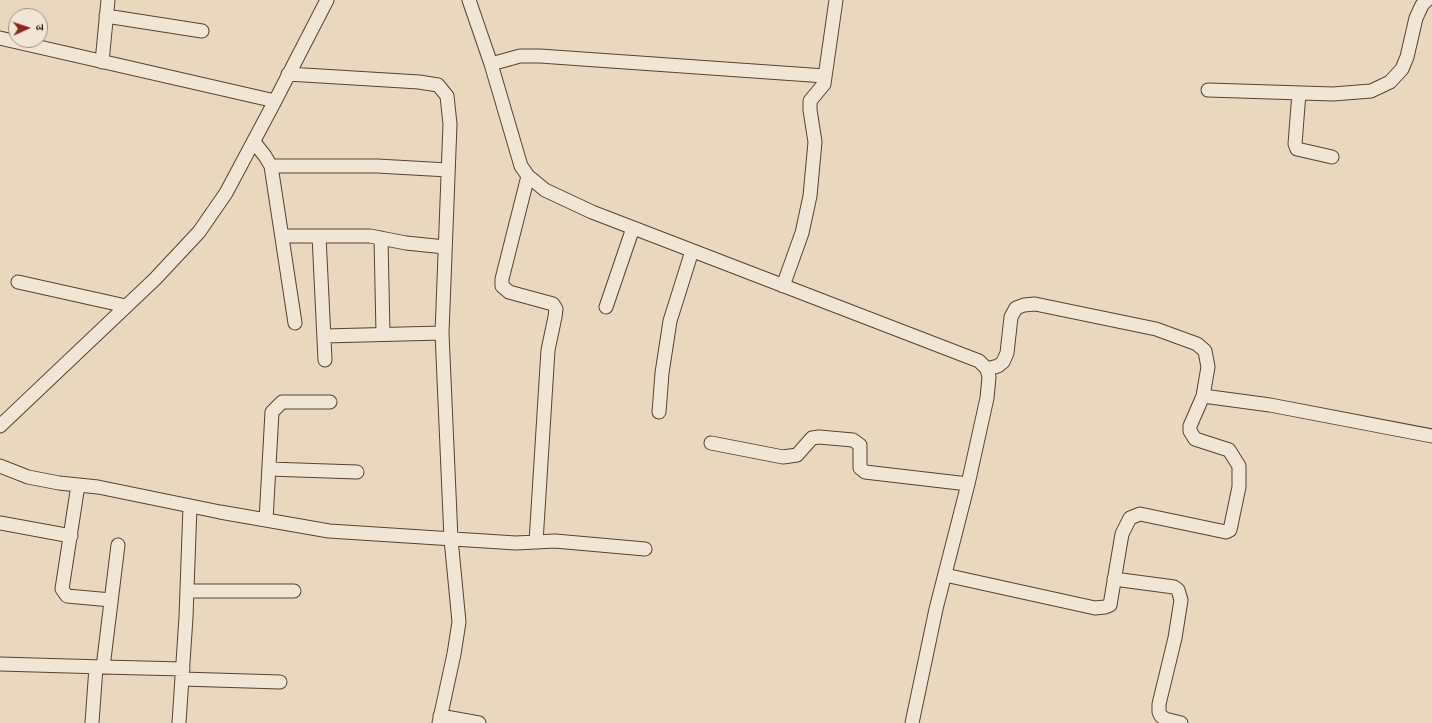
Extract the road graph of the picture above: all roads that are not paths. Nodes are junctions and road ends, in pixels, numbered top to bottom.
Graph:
1 (108, 0) edge
2 (327, 0) edge
3 (469, 0) edge
4 (836, 0) edge
5 (1427, 0) edge
6 (106, 16) junction
7 (202, 31) dead end
8 (0, 38) edge
9 (102, 62) junction
10 (491, 64) junction
11 (288, 74) junction
12 (825, 76) junction
13 (1208, 90) dead end
14 (1299, 93) junction
15 (275, 101) junction
16 (254, 142) junction
17 (1332, 157) dead end
18 (271, 166) junction
19 (448, 170) junction
20 (528, 176) junction
21 (633, 228) junction
22 (282, 236) junction
23 (320, 236) junction
24 (381, 238) junction
25 (445, 247) junction
26 (692, 251) junction
27 (18, 282) dead end
28 (783, 286) junction
29 (126, 306) junction
30 (606, 307) dead end
31 (295, 323) dead end
32 (442, 333) junction
33 (383, 334) junction
34 (324, 336) junction
35 (325, 360) dead end
36 (987, 369) junction
37 (1203, 396) junction
38 (330, 402) dead end
39 (659, 412) dead end
40 (0, 426) edge
41 (1432, 436) edge
42 (711, 443) dead end
43 (0, 466) edge
44 (269, 469) junction
45 (357, 472) dead end
46 (968, 484) junction
47 (78, 485) junction
48 (190, 506) junction
49 (266, 520) junction
50 (0, 523) edge
51 (71, 536) junction
52 (451, 539) junction
53 (536, 542) junction
54 (118, 545) dead end
55 (645, 549) dead end
56 (945, 575) junction
57 (1114, 579) junction
58 (294, 591) dead end
59 (187, 592) junction
60 (111, 600) junction
61 (0, 664) edge
62 (99, 667) junction
63 (182, 674) junction
64 (280, 682) dead end
65 (439, 720) edge
66 (92, 723) edge
67 (179, 723) edge
68 (479, 723) edge
69 (912, 723) edge
70 (1181, 723) edge

1 - 6 street
2 - 11 street
3 - 10 street
4 - 12 street
5 - 14 street
6 - 7 street
6 - 9 street
8 - 9 street
9 - 15 street
10 - 12 street
10 - 20 street
11 - 15 street
11 - 19 street
12 - 28 street
13 - 14 street
14 - 17 street
15 - 16 street
16 - 18 street
16 - 29 street
18 - 19 street
18 - 22 street
19 - 25 street
20 - 21 street
20 - 53 street
21 - 26 street
21 - 30 street
22 - 23 street
22 - 31 street
23 - 24 street
23 - 34 street
24 - 25 street
24 - 33 street
25 - 32 street
26 - 28 street
26 - 39 street
27 - 29 street
28 - 36 street
29 - 40 street
32 - 33 street
32 - 52 street
33 - 34 street
34 - 35 street
36 - 37 street
36 - 46 street
37 - 41 street
37 - 57 street
38 - 44 street
42 - 46 street
43 - 47 street
44 - 45 street
44 - 49 street
46 - 56 street
47 - 48 street
47 - 51 street
48 - 49 street
48 - 59 street
49 - 52 street
50 - 51 street
51 - 60 street
52 - 53 street
52 - 65 street
53 - 55 street
54 - 60 street
56 - 57 street
56 - 69 street
57 - 70 street
58 - 59 street
59 - 63 street
60 - 62 street
61 - 62 street
62 - 63 street
62 - 66 street
63 - 64 street
63 - 67 street
65 - 68 street

